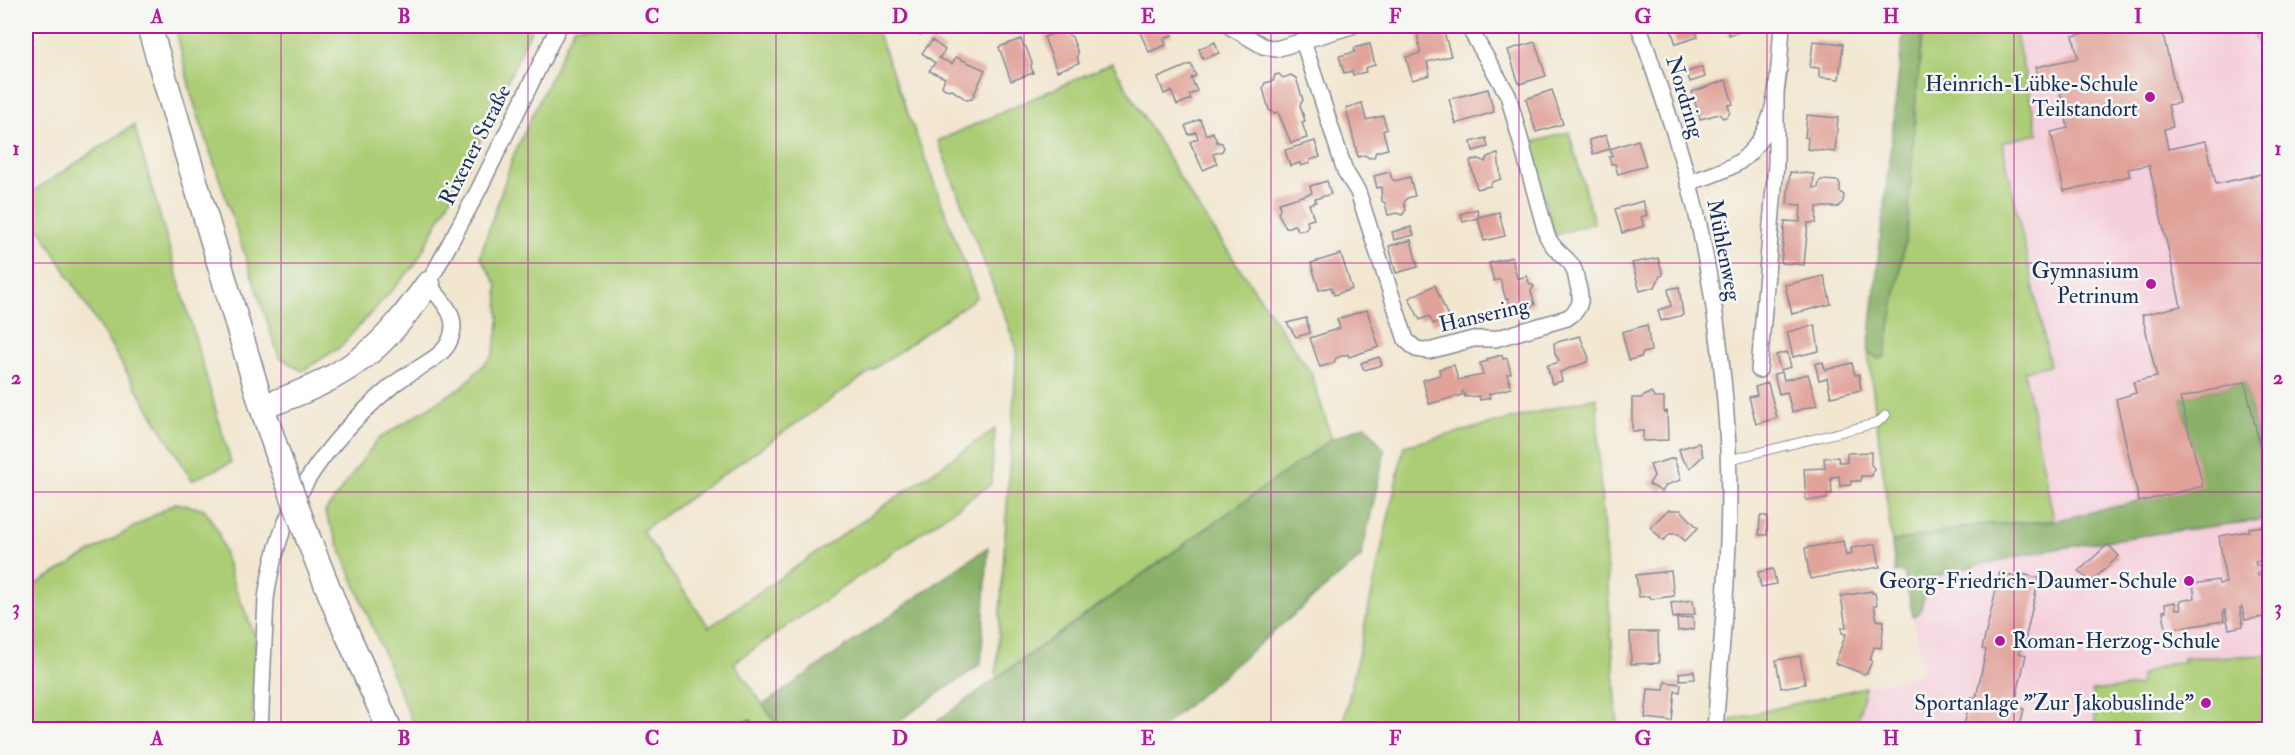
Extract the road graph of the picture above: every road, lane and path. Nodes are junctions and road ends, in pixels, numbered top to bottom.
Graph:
1 (149, 26) edge
2 (559, 26) edge
3 (1229, 26) edge
4 (1352, 26) edge
5 (1468, 26) edge
6 (1639, 26) edge
7 (1782, 26) edge
8 (1303, 41) junction
9 (1776, 93) junction
10 (1688, 183) junction
11 (428, 284) junction
12 (1759, 370) dead end
13 (262, 406) junction
14 (1886, 415) dead end
15 (1728, 460) junction
16 (260, 729) edge
17 (390, 729) edge
18 (1715, 729) edge

1 - 13 main road
2 - 11 street, Rixener Straße
3 - 8 street
4 - 8 street
5 - 8 street, Hansering
6 - 10 street, Nordring
7 - 9 street, Mühlenweg
9 - 10 street, Mühlenweg
9 - 12 street, Mühlenweg
10 - 15 street, Mühlenweg
11 - 13 main road
11 - 16 street
13 - 17 main road, bridge
14 - 15 lane
15 - 18 street, Mühlenweg

